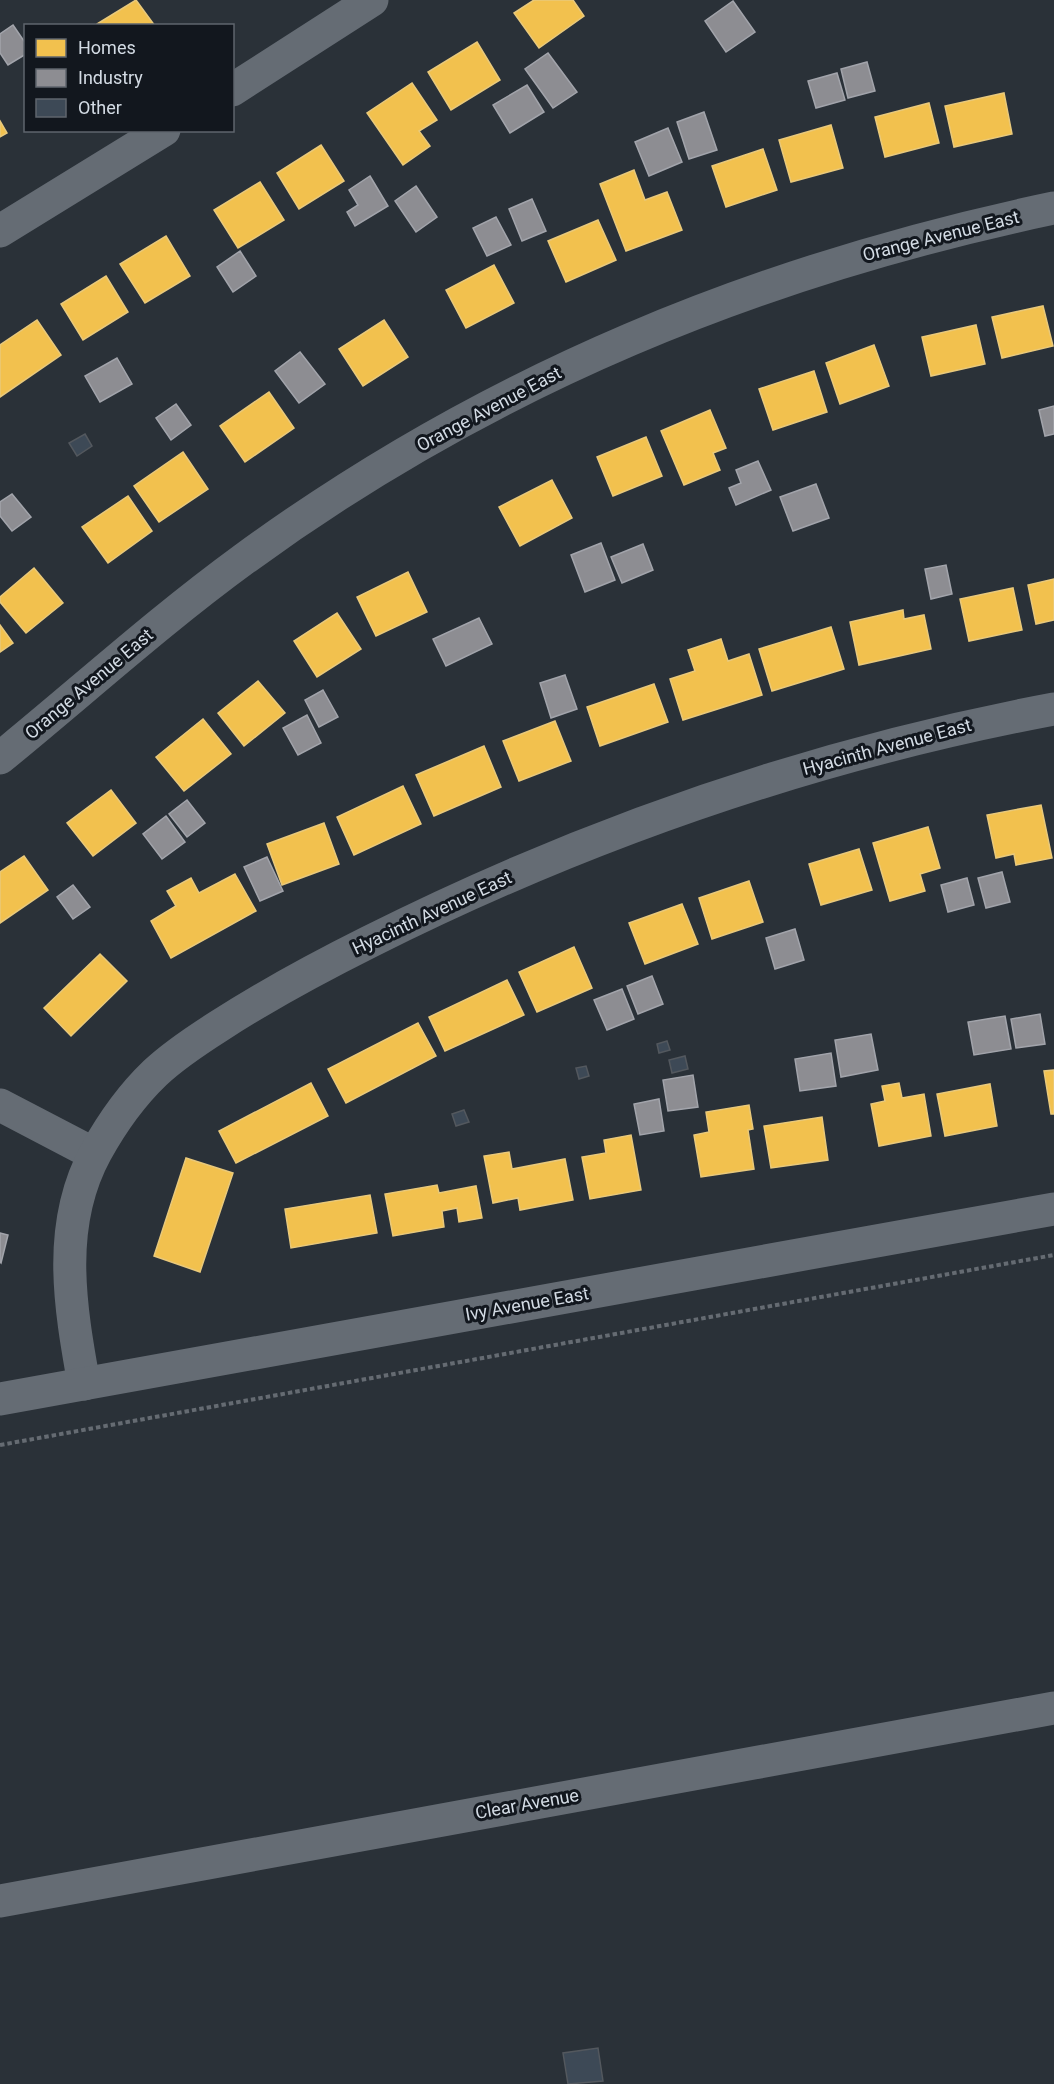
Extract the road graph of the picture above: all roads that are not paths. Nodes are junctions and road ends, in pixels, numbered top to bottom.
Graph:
1 (372, 0) edge
2 (234, 89) edge
3 (161, 132) edge
4 (1054, 208) edge
5 (0, 231) edge
6 (1054, 709) edge
7 (0, 758) edge
8 (0, 1105) edge
9 (94, 1154) junction
10 (1054, 1209) edge
11 (84, 1384) junction
12 (0, 1399) edge
13 (1054, 1708) edge
14 (0, 1901) edge

1 - 2 street
3 - 5 street
4 - 7 street, Orange Avenue East
6 - 9 street, Hyacinth Avenue East
8 - 9 street
9 - 11 street, Hyacinth Avenue East
10 - 11 street, Ivy Avenue East
11 - 12 street, Ivy Avenue East
13 - 14 street, Clear Avenue

